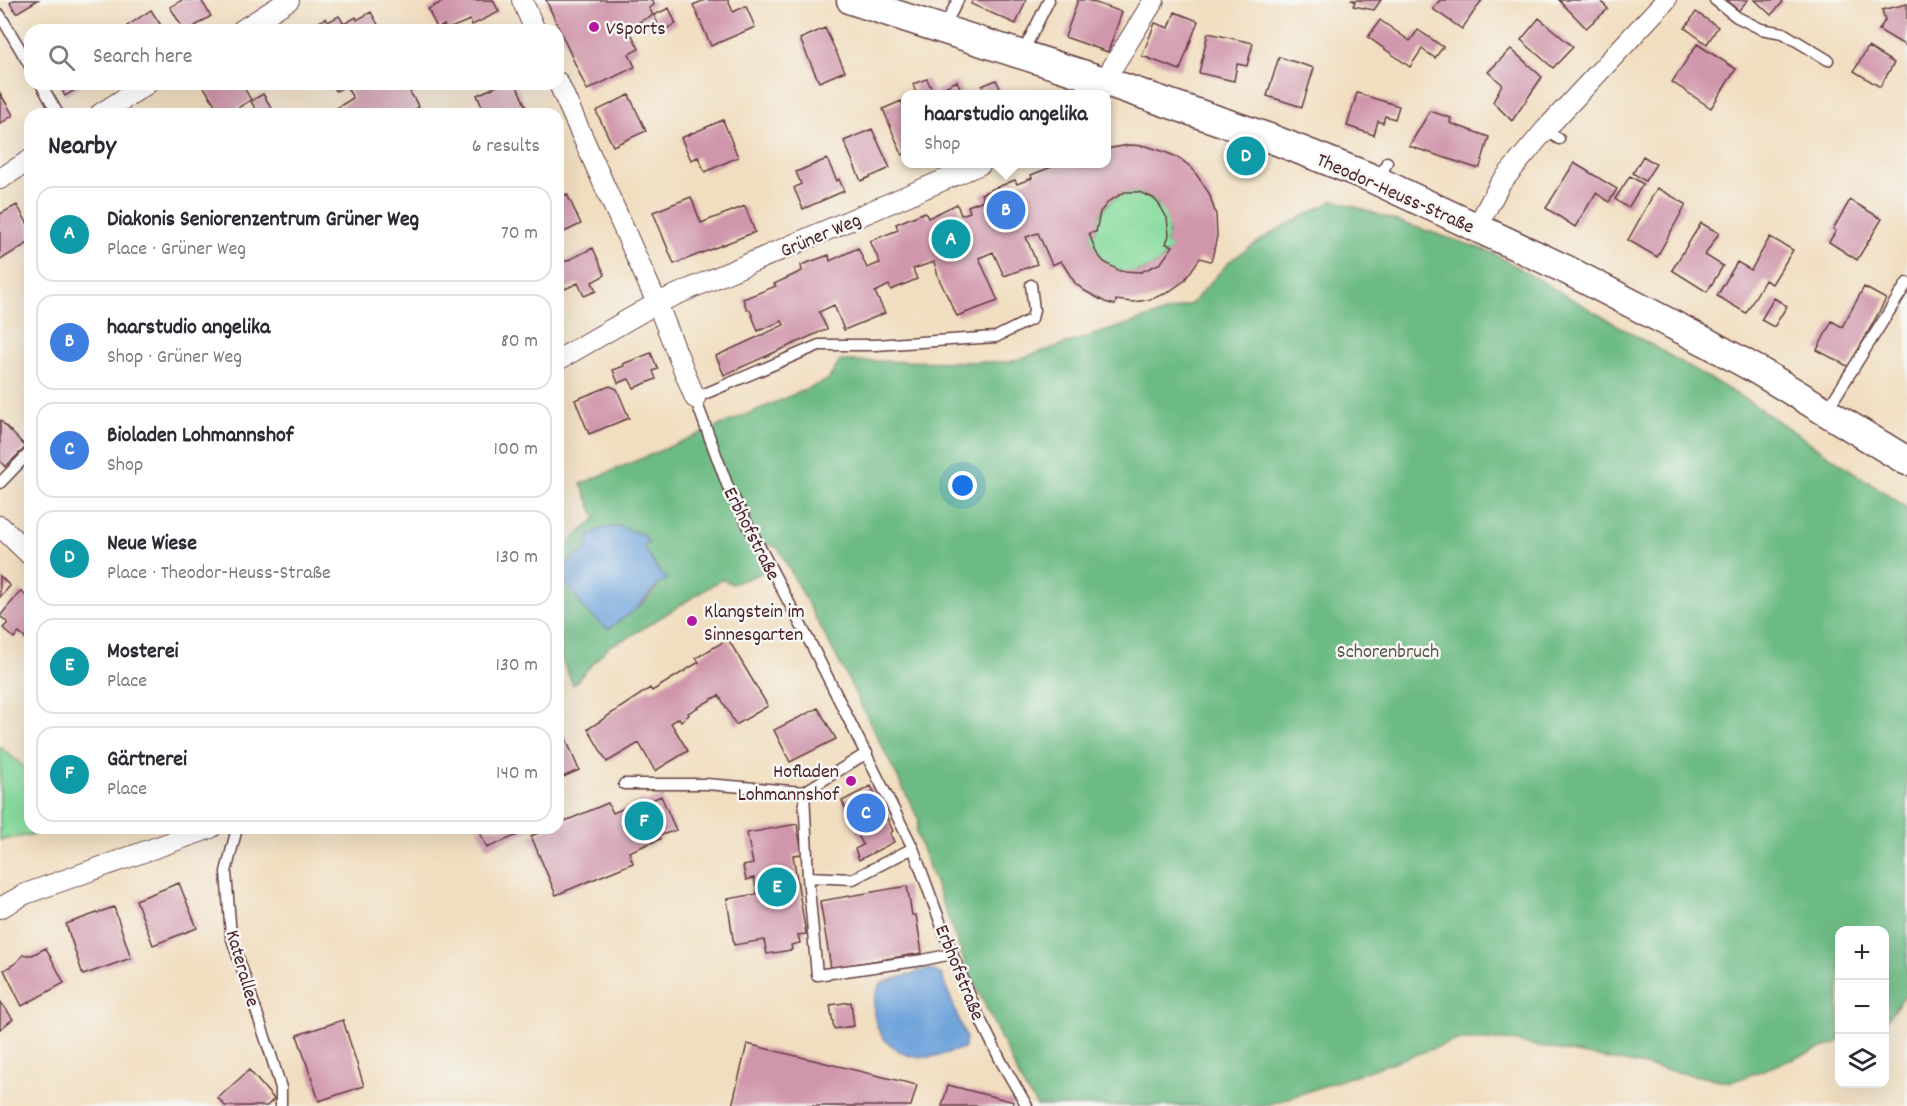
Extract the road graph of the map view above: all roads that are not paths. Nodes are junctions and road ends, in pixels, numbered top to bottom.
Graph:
1 (289, 0) edge
2 (522, 0) edge
3 (851, 0) edge
4 (957, 0) edge
5 (1049, 0) edge
6 (1154, 0) edge
7 (1666, 0) edge
8 (1715, 0) edge
9 (0, 15) edge
10 (251, 24) edge
11 (532, 24) edge
12 (943, 29) junction
13 (1022, 55) junction
14 (24, 56) edge
15 (1828, 60) dead end
16 (1101, 88) edge
17 (44, 90) edge
18 (138, 90) edge
19 (562, 90) edge
20 (1111, 91) edge
21 (55, 108) edge
22 (109, 108) edge
23 (24, 164) edge
24 (972, 168) edge
25 (0, 179) edge
26 (1476, 227) junction
27 (1907, 283) edge
28 (1031, 285) dead end
29 (657, 303) junction
30 (564, 357) edge
31 (695, 398) junction
32 (1826, 411) junction
33 (24, 458) edge
34 (1907, 461) edge
35 (0, 483) edge
36 (0, 526) edge
37 (24, 549) edge
38 (867, 753) junction
39 (624, 784) dead end
40 (804, 792) junction
41 (195, 834) edge
42 (236, 834) edge
43 (913, 848) junction
44 (808, 877) junction
45 (0, 908) edge
46 (952, 954) junction
47 (281, 1106) edge
48 (1027, 1106) edge

1 - 10 street
2 - 11 street
3 - 12 main road, Theodor-Heuss-Straße
4 - 12 lane
5 - 13 lane
6 - 16 street
7 - 26 street
8 - 15 lane
9 - 14 lane
12 - 13 main road, Theodor-Heuss-Straße
13 - 16 main road, Theodor-Heuss-Straße
17 - 21 lane
18 - 22 street
19 - 29 street, Erbhofstraße
20 - 26 main road, Theodor-Heuss-Straße
23 - 25 street
24 - 29 street, Grüner Weg
26 - 32 main road, Theodor-Heuss-Straße
27 - 32 lane
28 - 31 lane
29 - 30 street
29 - 31 street, Erbhofstraße
31 - 38 lane, Erbhofstraße
32 - 34 main road, Theodor-Heuss-Straße
33 - 35 lane
36 - 37 street
38 - 40 lane
38 - 43 lane, Erbhofstraße
39 - 40 lane
40 - 44 lane
41 - 45 street
42 - 47 lane, Katerallee
43 - 44 lane
43 - 46 lane, Erbhofstraße
44 - 46 lane
46 - 48 lane, Erbhofstraße

